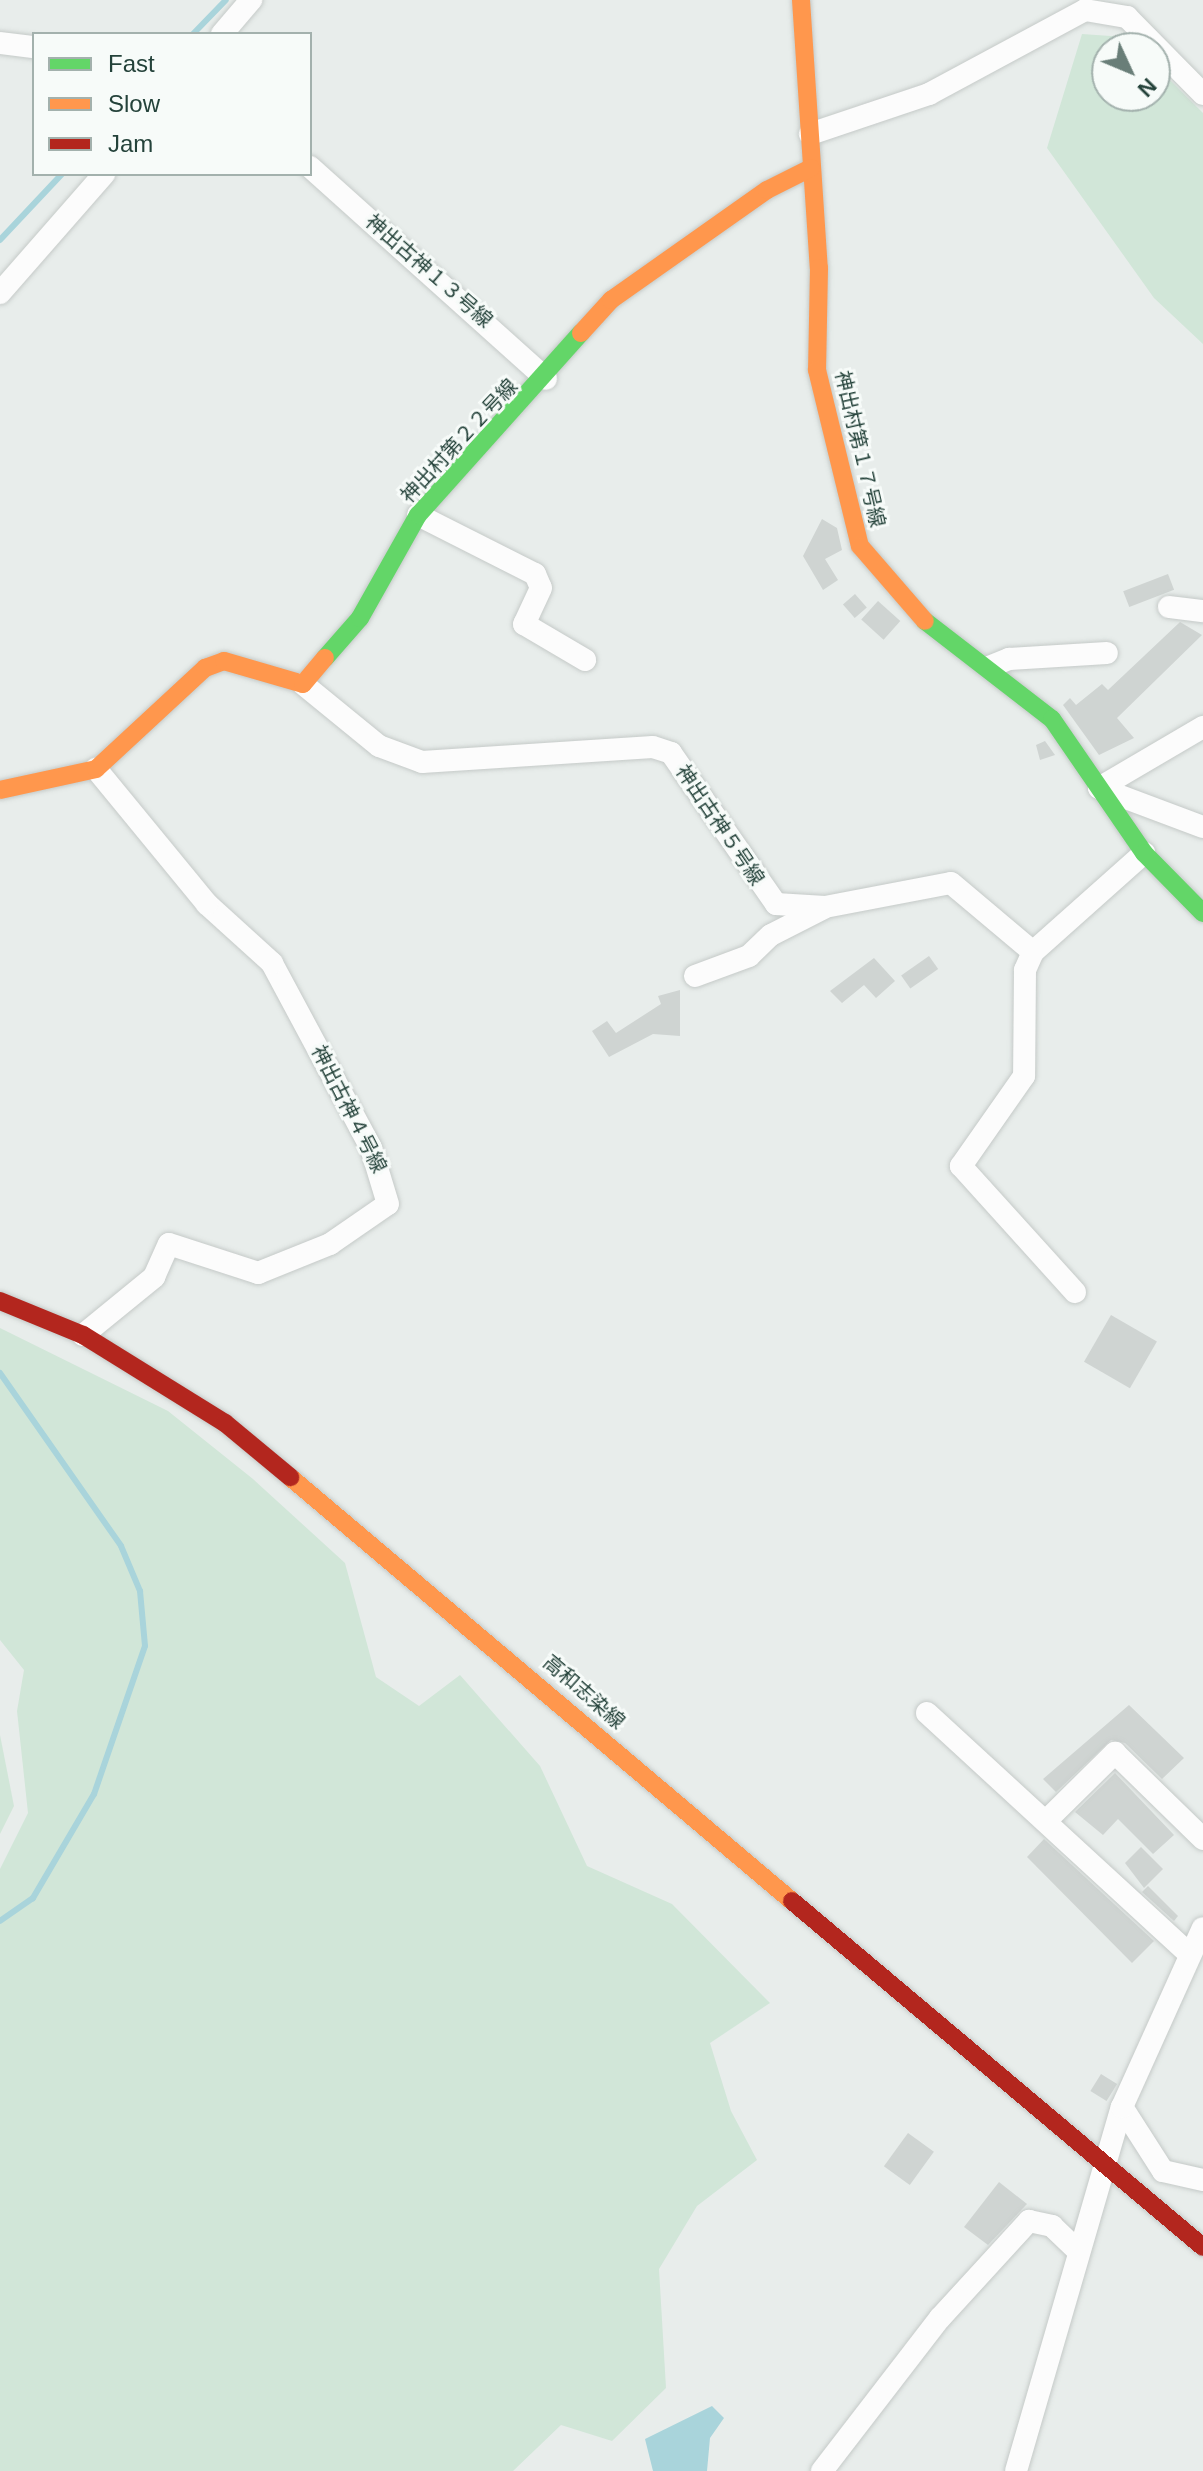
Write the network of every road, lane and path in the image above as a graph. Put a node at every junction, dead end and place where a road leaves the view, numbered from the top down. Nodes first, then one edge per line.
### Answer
1 (251, 0) edge
2 (801, 0) edge
3 (1082, 5) edge
4 (224, 32) edge
5 (0, 43) edge
6 (32, 47) edge
7 (1203, 94) edge
8 (810, 134) junction
9 (811, 168) junction
10 (312, 169) edge
11 (102, 176) edge
12 (0, 293) edge
13 (546, 379) junction
14 (418, 515) junction
15 (1169, 607) dead end
16 (1203, 611) edge
17 (1107, 653) dead end
18 (585, 660) dead end
19 (989, 667) junction
20 (303, 684) junction
21 (1203, 727) edge
22 (96, 769) junction
23 (1099, 788) junction
24 (0, 790) edge
25 (1203, 827) edge
26 (1144, 853) junction
27 (825, 907) junction
28 (1203, 913) edge
29 (1033, 952) junction
30 (695, 976) dead end
31 (1075, 1292) dead end
32 (0, 1301) edge
33 (83, 1335) junction
34 (927, 1713) dead end
35 (1049, 1818) junction
36 (1203, 1839) edge
37 (1203, 1928) edge
38 (1189, 1954) junction
39 (1122, 2107) junction
40 (1107, 2165) junction
41 (1203, 2180) edge
42 (1203, 2247) edge
43 (1079, 2252) junction
44 (822, 2471) edge
45 (1016, 2471) edge

1 - 4 street
2 - 8 street, 神出村第１７号線
3 - 7 street
3 - 8 street
5 - 6 street
8 - 9 street, 神出村第１７号線
9 - 13 street, 神出村第２２号線
9 - 19 street, 神出村第１７号線
10 - 13 street, 神出古神１３号線
11 - 12 street
13 - 14 street, 神出村第２２号線
14 - 18 street
14 - 20 street, 神出村第２２号線
15 - 16 street
17 - 19 street
19 - 23 street, 神出村第１７号線
20 - 22 street
20 - 27 street, 神出古神５号線
21 - 23 street
22 - 24 street
22 - 33 street, 神出古神４号線
23 - 25 street
23 - 26 street, 神出村第１７号線
26 - 28 street, 神出村第１７号線
26 - 29 street
27 - 29 street, 神出古神５号線
27 - 30 street
29 - 31 street
32 - 33 street, 高和志染線
33 - 40 street, 高和志染線
34 - 35 street
35 - 36 street
35 - 38 street
37 - 38 street
38 - 39 street
39 - 40 street
39 - 41 street
40 - 42 street, 高和志染線
40 - 43 street
43 - 44 street
43 - 45 street

